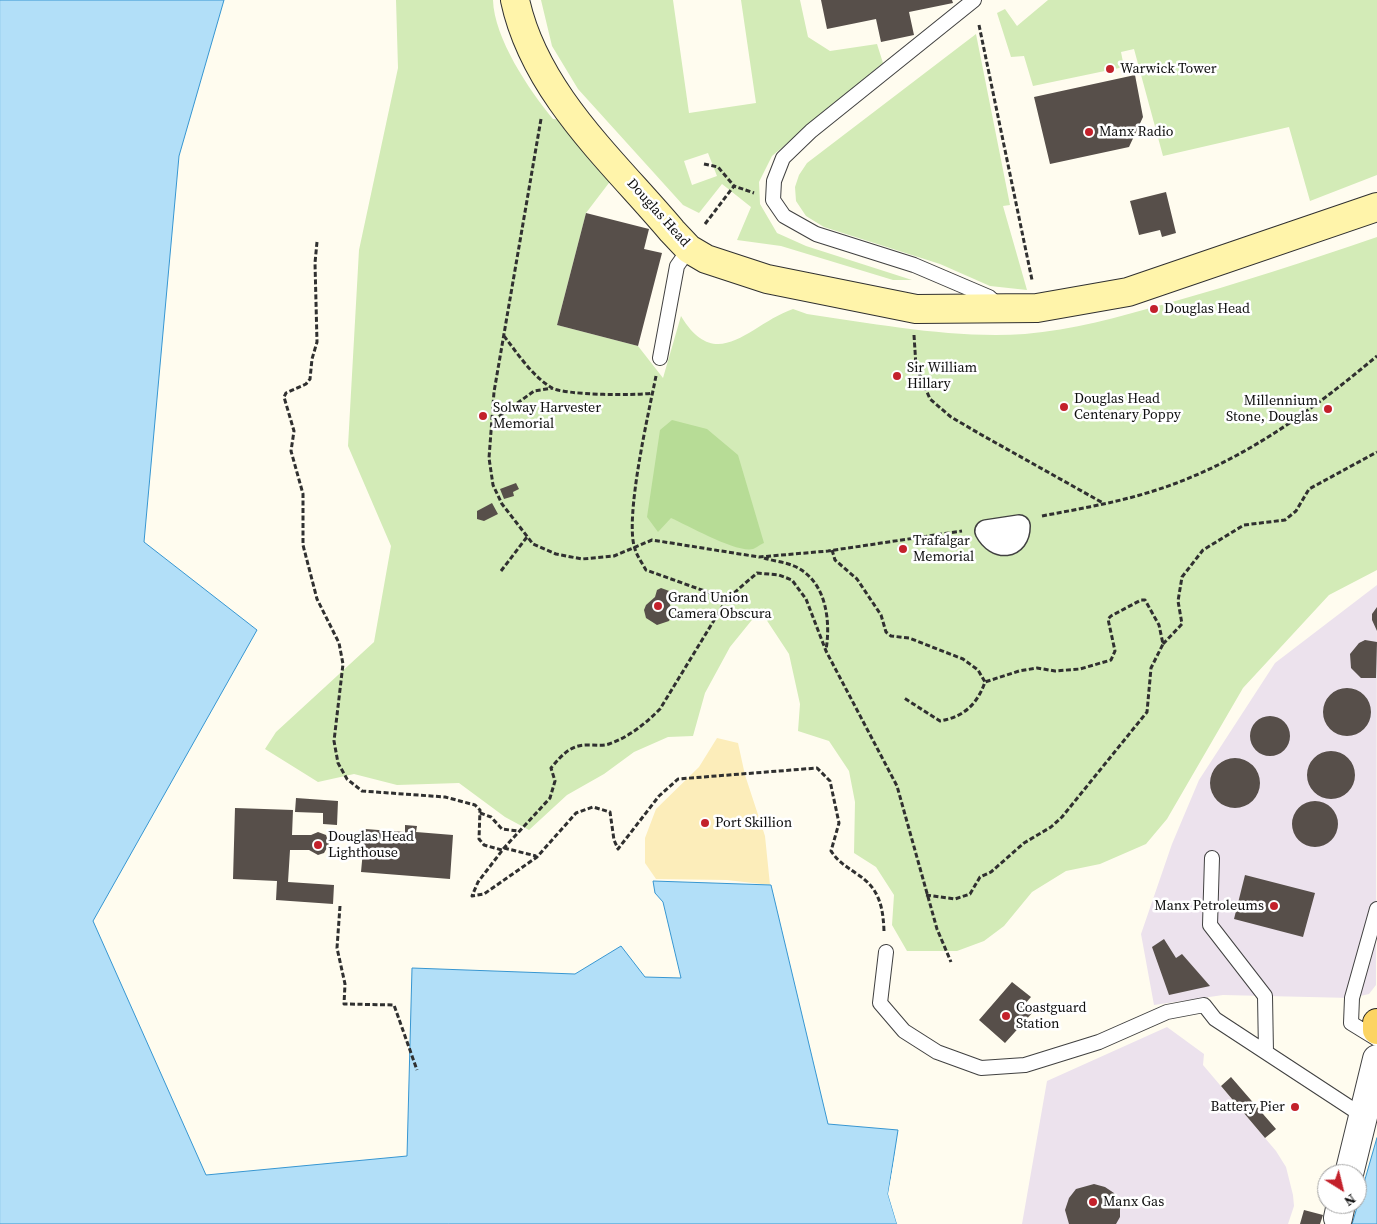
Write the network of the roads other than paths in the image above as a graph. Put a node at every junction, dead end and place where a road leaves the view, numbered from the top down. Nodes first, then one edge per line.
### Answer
1 (974, 0) edge
2 (516, 6) edge
3 (1377, 207) edge
4 (695, 239) junction
5 (1001, 308) junction
6 (660, 358) road end
7 (1212, 858) dead end
8 (1377, 909) edge
9 (886, 952) road end
10 (1377, 1023) edge
11 (1377, 1030) edge
12 (1377, 1039) edge
13 (1266, 1052) junction
14 (1377, 1059) edge
15 (1363, 1116) junction
16 (1351, 1164) edge

1 - 5 lane
2 - 4 main road, Douglas Head
3 - 5 main road, Douglas Head
4 - 5 main road, Douglas Head
4 - 6 lane
7 - 13 lane
8 - 12 lane
9 - 13 lane
10 - 11 main road
13 - 15 lane
14 - 15 street
15 - 16 street

